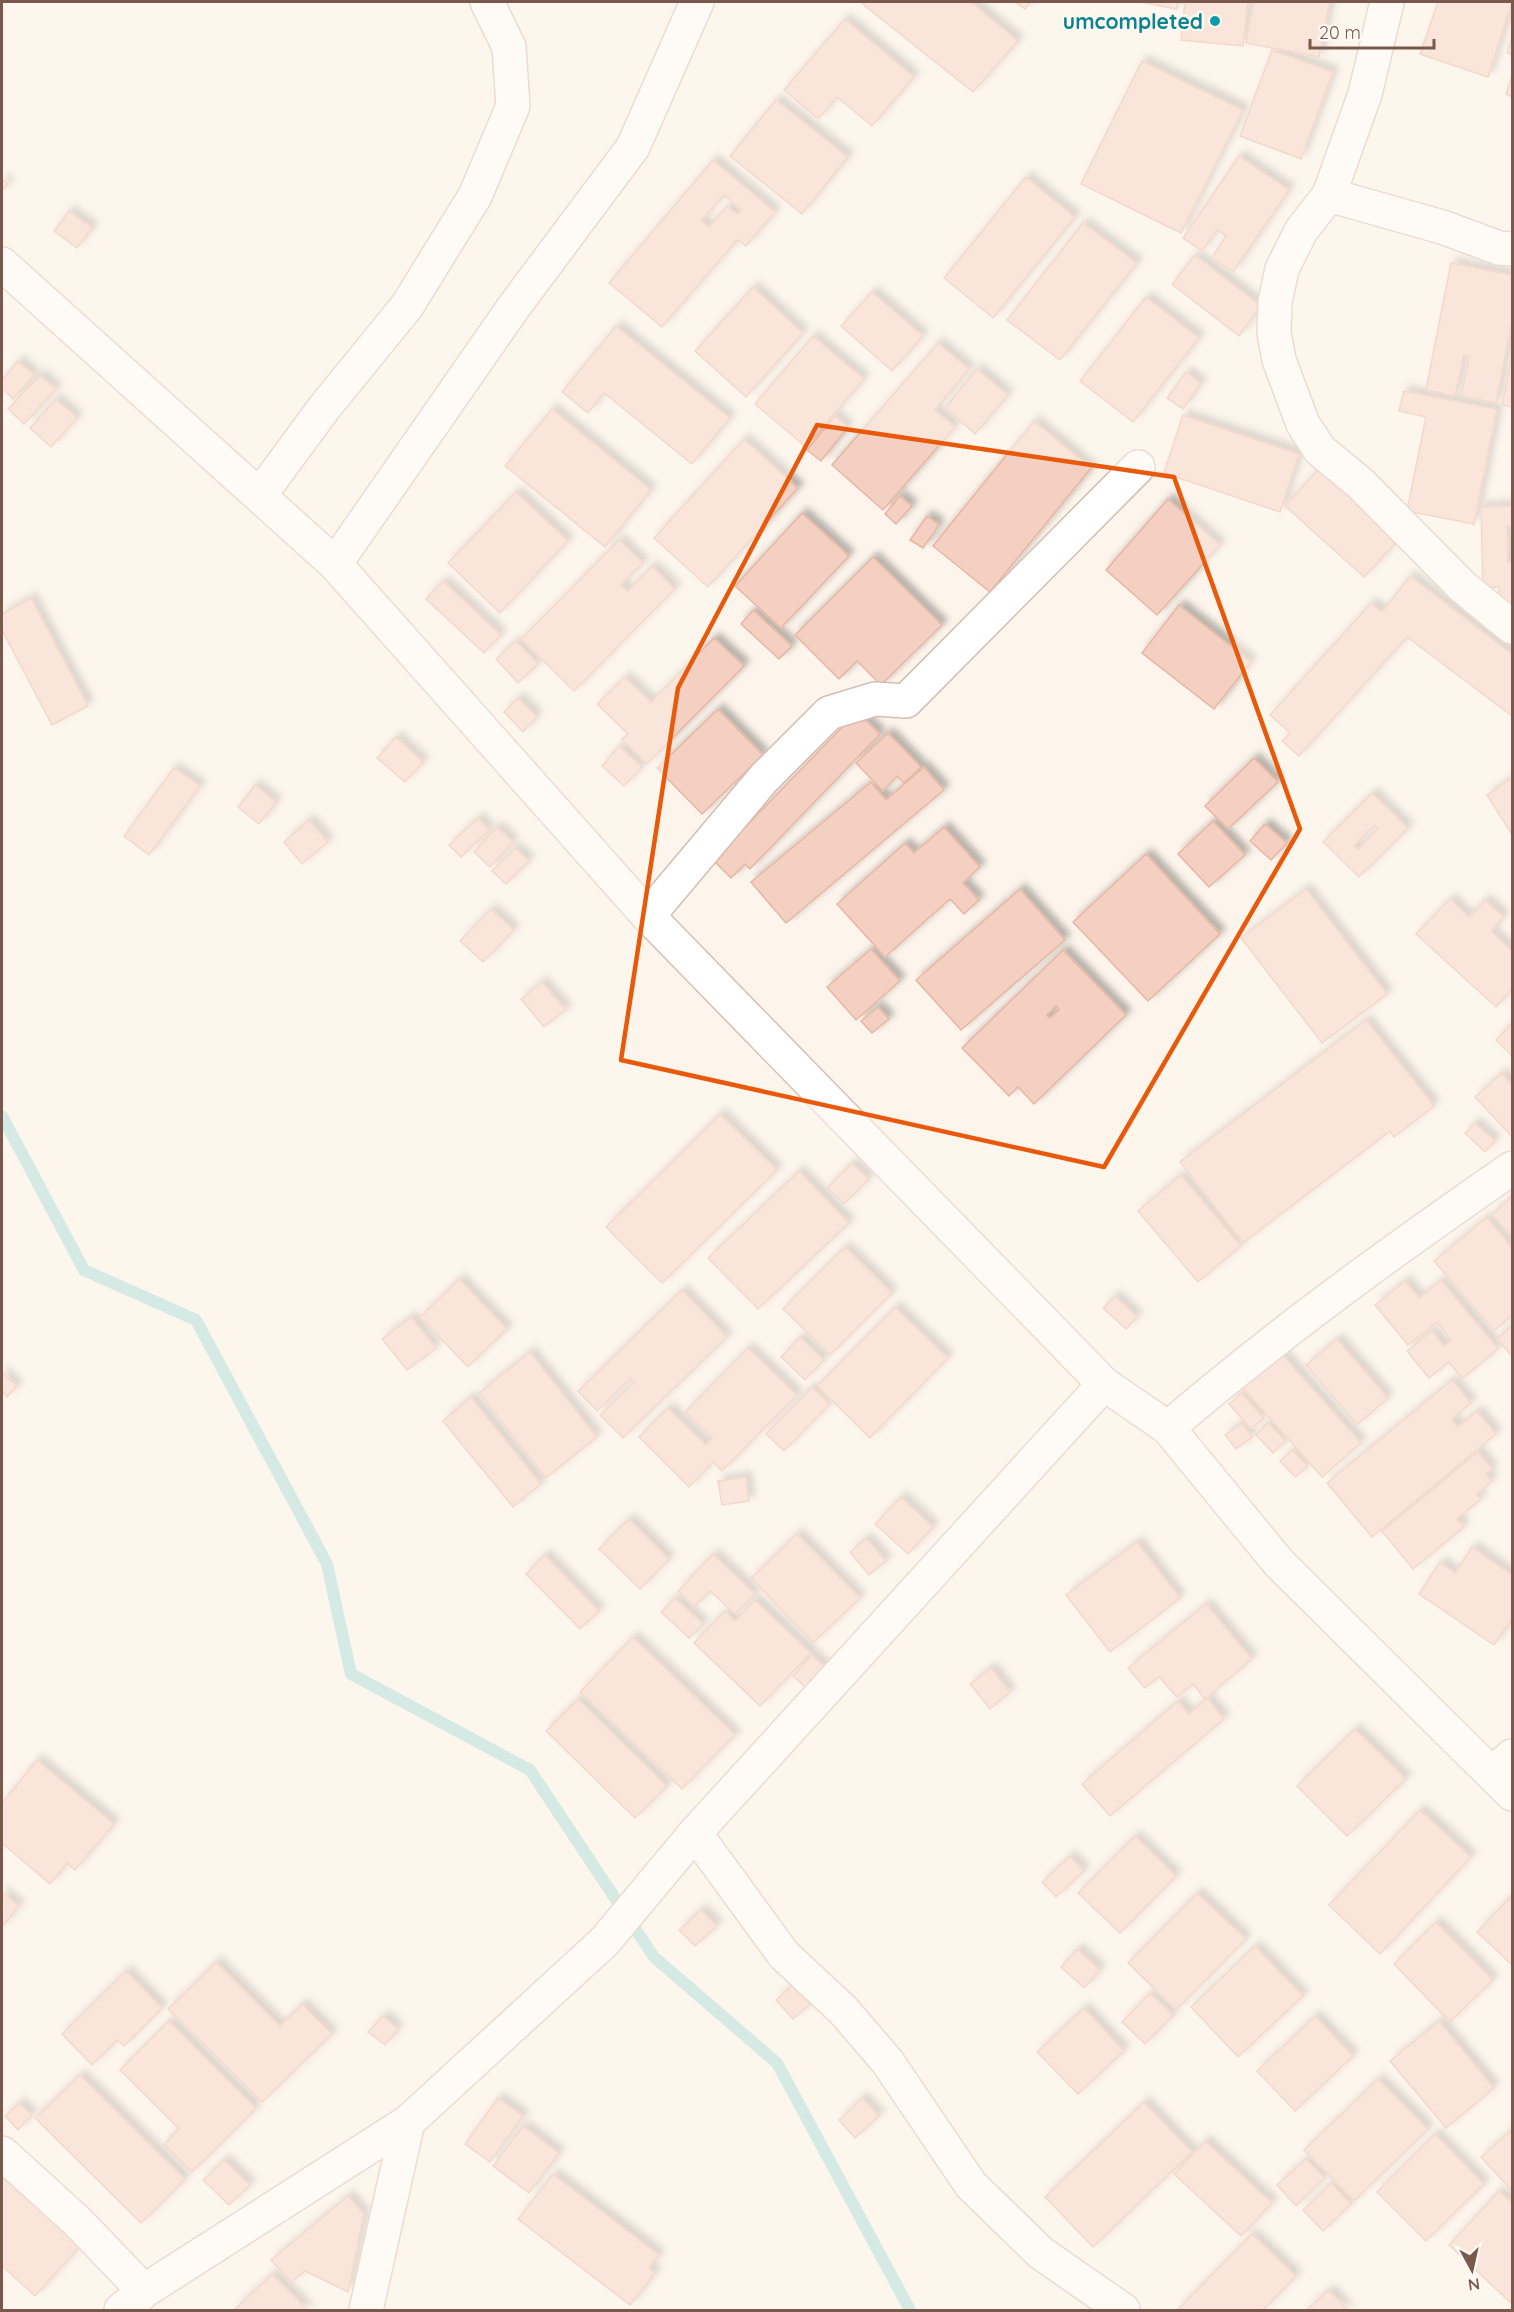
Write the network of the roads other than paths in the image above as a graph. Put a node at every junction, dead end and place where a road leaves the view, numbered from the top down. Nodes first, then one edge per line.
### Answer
1 (487, 2) edge
2 (697, 2) edge
3 (1387, 2) edge
4 (1329, 195) junction
5 (1512, 249) edge
6 (2, 264) edge
7 (1138, 467) dead end
8 (260, 495) junction
9 (335, 564) junction
10 (1512, 627) edge
11 (648, 916) junction
12 (1512, 1168) edge
13 (1104, 1384) junction
14 (1168, 1428) junction
15 (1506, 1774) edge
16 (694, 1833) junction
17 (408, 2122) junction
18 (2, 2153) edge
19 (132, 2301) edge
20 (366, 2310) edge
21 (1123, 2310) edge

1 - 8 street
2 - 9 street
3 - 4 street
4 - 5 street
4 - 10 street
6 - 8 street
7 - 11 street
8 - 9 street
9 - 11 street
11 - 13 street
12 - 14 street
13 - 14 street
13 - 16 street
14 - 15 street
16 - 17 street
16 - 21 street
17 - 19 street
17 - 20 street
18 - 19 street

